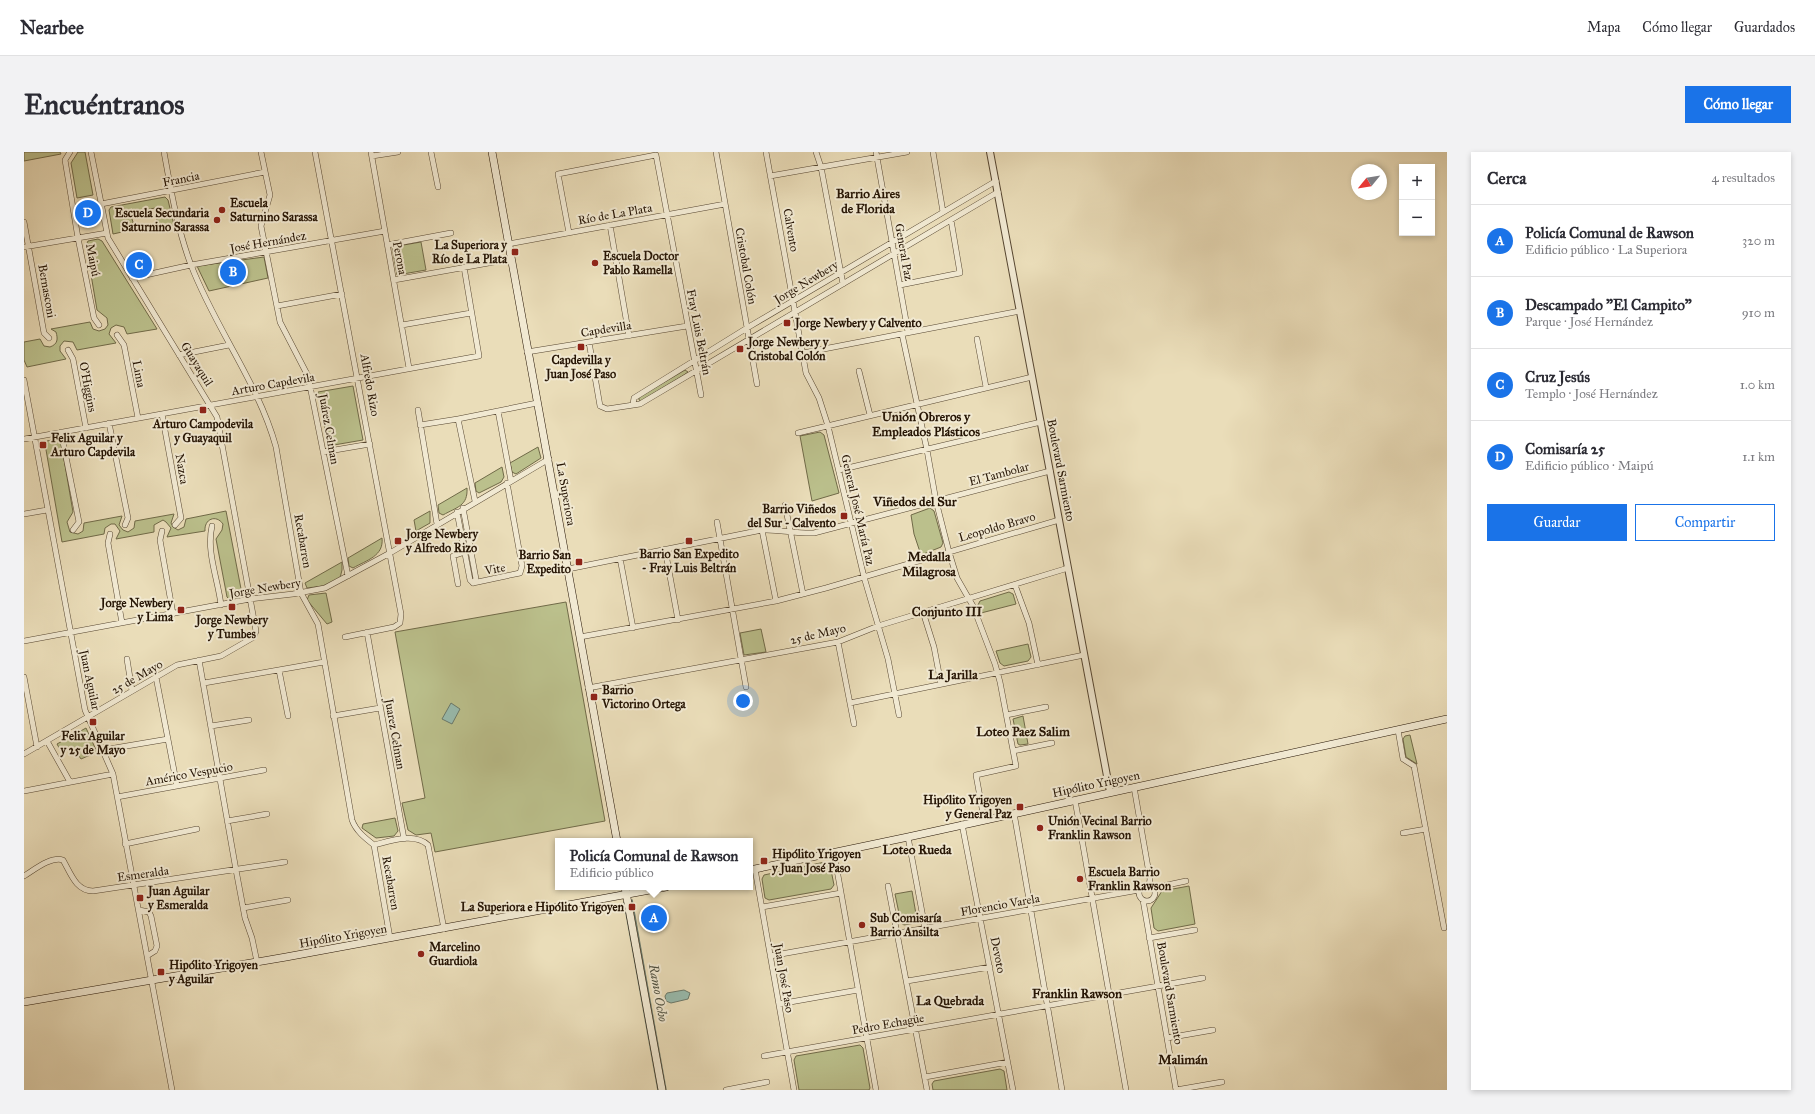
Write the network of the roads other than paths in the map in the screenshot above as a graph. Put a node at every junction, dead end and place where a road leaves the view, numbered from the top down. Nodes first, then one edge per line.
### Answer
1 (70, 152) edge
2 (91, 152) edge
3 (164, 152) edge
4 (261, 152) edge
5 (315, 152) edge
6 (398, 152) edge
7 (432, 152) edge
8 (492, 152) edge
9 (716, 152) edge
10 (766, 152) edge
11 (816, 152) edge
12 (907, 152) edge
13 (933, 152) edge
14 (990, 152) edge
15 (372, 154) edge
16 (877, 155) edge
17 (821, 167) junction
18 (265, 172) junction
19 (770, 176) junction
20 (996, 181) junction
21 (438, 187) dead end
22 (172, 191) junction
23 (998, 192) junction
24 (101, 204) junction
25 (725, 204) junction
26 (944, 212) junction
27 (666, 215) junction
28 (951, 220) junction
29 (24, 222) edge
30 (610, 225) junction
31 (385, 231) junction
32 (107, 233) junction
33 (451, 233) dead end
34 (569, 233) junction
35 (78, 238) junction
36 (332, 240) junction
37 (892, 242) junction
38 (508, 244) junction
39 (387, 245) junction
40 (26, 247) edge
41 (266, 253) junction
42 (894, 254) junction
43 (510, 259) junction
44 (191, 265) junction
45 (464, 267) junction
46 (841, 273) junction
47 (132, 278) junction
48 (394, 280) junction
49 (843, 284) junction
50 (900, 285) junction
51 (342, 294) junction
52 (794, 301) junction
53 (277, 306) junction
54 (1020, 310) junction
55 (796, 312) junction
56 (471, 313) junction
57 (99, 324) dead end
58 (402, 326) junction
59 (688, 326) junction
60 (747, 328) junction
61 (908, 332) junction
62 (902, 334) junction
63 (117, 335) dead end
64 (629, 336) junction
65 (48, 338) dead end
66 (749, 339) junction
67 (977, 339) dead end
68 (589, 342) junction
69 (229, 345) junction
70 (68, 350) dead end
71 (528, 352) junction
72 (803, 353) junction
73 (180, 355) junction
74 (694, 361) junction
75 (409, 368) junction
76 (696, 370) junction
77 (859, 371) dead end
78 (1032, 377) junction
79 (358, 379) junction
80 (24, 380) edge
81 (757, 384) dead end
82 (311, 387) junction
83 (986, 388) junction
84 (701, 395) dead end
85 (258, 397) junction
86 (537, 403) junction
87 (633, 404) junction
88 (916, 404) junction
89 (211, 405) junction
90 (418, 410) dead end
91 (498, 411) junction
92 (162, 414) junction
93 (870, 415) junction
94 (138, 418) junction
95 (458, 419) junction
96 (1041, 422) junction
97 (109, 424) junction
98 (420, 425) junction
99 (828, 426) junction
100 (86, 428) junction
101 (60, 432) junction
102 (798, 433) dead end
103 (35, 437) junction
104 (24, 439) edge
105 (370, 444) junction
106 (927, 450) junction
107 (323, 452) junction
108 (549, 459) junction
109 (839, 470) junction
110 (1050, 471) junction
111 (509, 482) junction
112 (474, 501) junction
113 (936, 501) junction
114 (785, 505) dead end
115 (464, 508) junction
116 (48, 510) junction
117 (457, 512) junction
118 (24, 514) edge
119 (1059, 520) junction
120 (717, 522) dead end
121 (437, 524) junction
122 (850, 524) junction
123 (125, 525) dead end
124 (175, 525) dead end
125 (212, 526) dead end
126 (73, 530) dead end
127 (162, 530) dead end
128 (762, 530) junction
129 (790, 531) junction
130 (110, 534) dead end
131 (719, 538) junction
132 (665, 549) junction
133 (390, 552) junction
134 (464, 552) junction
135 (949, 552) junction
136 (620, 558) junction
137 (1068, 568) junction
138 (568, 569) junction
139 (348, 576) junction
140 (864, 577) junction
141 (473, 583) junction
142 (458, 584) dead end
143 (1015, 584) junction
144 (302, 593) junction
145 (803, 594) junction
146 (968, 598) junction
147 (250, 600) junction
148 (776, 601) junction
149 (221, 605) junction
150 (732, 610) junction
151 (923, 612) junction
152 (173, 614) junction
153 (678, 620) junction
154 (122, 623) junction
155 (878, 626) junction
156 (633, 628) junction
157 (367, 632) junction
158 (70, 633) junction
159 (345, 637) dead end
160 (580, 637) junction
161 (24, 641) edge
162 (838, 642) junction
163 (1084, 655) junction
164 (127, 659) dead end
165 (199, 660) junction
166 (740, 661) junction
167 (324, 662) junction
168 (1038, 665) junction
169 (279, 670) junction
170 (997, 673) junction
171 (24, 677) edge
172 (156, 677) junction
173 (204, 683) junction
174 (941, 684) junction
175 (746, 687) dead end
176 (588, 688) junction
177 (132, 691) junction
178 (895, 694) junction
179 (26, 698) edge
180 (850, 703) junction
181 (1046, 707) dead end
182 (380, 708) junction
183 (899, 715) dead end
184 (1006, 715) junction
185 (288, 716) dead end
186 (333, 716) junction
187 (88, 717) junction
188 (1447, 719) edge
189 (249, 720) dead end
190 (854, 724) dead end
191 (211, 726) junction
192 (1398, 730) junction
193 (168, 739) junction
194 (47, 741) junction
195 (1052, 743) dead end
196 (37, 746) junction
197 (103, 750) junction
198 (1013, 751) junction
199 (24, 754) edge
200 (264, 770) dead end
201 (113, 774) junction
202 (219, 778) junction
203 (70, 782) junction
204 (177, 786) junction
205 (1134, 787) junction
206 (24, 791) edge
207 (1110, 792) junction
208 (117, 797) junction
209 (1075, 800) junction
210 (1014, 813) junction
211 (267, 814) dead end
212 (984, 819) junction
213 (227, 821) junction
214 (962, 824) junction
215 (197, 829) dead end
216 (1426, 829) junction
217 (1403, 833) dead end
218 (908, 837) junction
219 (616, 838) edge
220 (404, 839) junction
221 (126, 844) junction
222 (374, 845) junction
223 (834, 853) junction
224 (285, 862) dead end
225 (753, 869) edge
226 (236, 870) junction
227 (753, 873) edge
228 (24, 876) edge
229 (1186, 881) dead end
230 (134, 885) junction
231 (888, 886) dead end
232 (1151, 887) junction
233 (625, 890) edge
234 (651, 890) edge
235 (1140, 890) junction
236 (841, 893) junction
237 (626, 895) junction
238 (1092, 898) junction
239 (288, 900) dead end
240 (1143, 900) junction
241 (762, 907) junction
242 (244, 908) junction
243 (1031, 909) junction
244 (139, 910) junction
245 (980, 918) junction
246 (925, 928) junction
247 (1444, 928) dead end
248 (444, 929) junction
249 (1195, 930) dead end
250 (897, 933) junction
251 (390, 938) junction
252 (1150, 938) junction
253 (850, 941) junction
254 (147, 956) junction
255 (770, 956) junction
256 (257, 962) junction
257 (990, 967) junction
258 (1203, 978) dead end
259 (152, 980) junction
260 (907, 981) junction
261 (1158, 986) junction
262 (858, 990) junction
263 (1109, 995) junction
264 (24, 1002) edge
265 (779, 1004) junction
266 (1048, 1006) junction
267 (999, 1015) junction
268 (916, 1029) junction
269 (1213, 1030) dead end
270 (867, 1038) junction
271 (1167, 1038) junction
272 (787, 1052) junction
273 (764, 1056) dead end
274 (1008, 1062) junction
275 (925, 1077) junction
276 (767, 1082) dead end
277 (1222, 1082) dead end
278 (745, 1088) edge
279 (172, 1090) edge
280 (662, 1090) edge
281 (726, 1090) edge
282 (794, 1090) edge
283 (876, 1090) edge
284 (927, 1090) edge
285 (1013, 1090) edge
286 (1062, 1090) edge
287 (1126, 1090) edge
288 (1176, 1090) edge

1 - 35 street, Maipú
2 - 24 street, Guayaquil
3 - 22 street, Recabarren
4 - 18 street, Juárez Celman
5 - 36 street, Alfredo Rizo
6 - 15 street
7 - 21 street
8 - 38 main road, La Superiora
9 - 25 street, Cristobal Colón
10 - 19 street, Calvento
11 - 17 street
12 - 16 street
13 - 26 street
14 - 20 street, Boulevard Sarmiento
15 - 31 street, Perona
16 - 17 street
16 - 37 street, General Paz
17 - 19 street
17 - 46 street
18 - 22 street, Francia
18 - 41 street, Juárez Celman
19 - 52 street, Calvento
20 - 23 street, Boulevard Sarmiento
20 - 26 street, Jorge Newbery
22 - 24 street, Francia
22 - 44 street, Recabarren
23 - 28 street, Jorge Newbery
23 - 54 street, Boulevard Sarmiento
24 - 32 street, Guayaquil
25 - 27 street, Río de La Plata
25 - 60 street, Cristobal Colón
26 - 37 street, Jorge Newbery
27 - 30 street, Río de La Plata
27 - 34 street, Fray Luis Beltrán
27 - 59 street, Fray Luis Beltrán
28 - 42 street, Jorge Newbery
28 - 50 street
29 - 40 street, Bernasconi
30 - 34 street, Río de La Plata
30 - 64 street
31 - 36 street, José Hernández
31 - 39 street, Perona
32 - 35 street
32 - 47 street, Guayaquil
33 - 39 street
34 - 38 street, Río de La Plata
35 - 40 street
35 - 57 street, Maipú
36 - 41 street, José Hernández
36 - 51 street, Alfredo Rizo
37 - 42 street, General Paz
37 - 46 street, Jorge Newbery
38 - 43 main road, La Superiora
39 - 48 street, Perona
40 - 65 street, Bernasconi
41 - 44 street, José Hernández
41 - 53 street, Juárez Celman
42 - 49 street, Jorge Newbery
42 - 50 street, General Paz
43 - 45 street
43 - 71 main road, La Superiora
44 - 47 street, José Hernández
44 - 69 street, Recabarren
45 - 48 street
45 - 56 street
46 - 49 street
46 - 52 street, Jorge Newbery
47 - 73 street, Guayaquil
48 - 58 street, Perona
49 - 55 street, Jorge Newbery
50 - 61 street, General Paz
51 - 53 street
51 - 79 street, Alfredo Rizo
52 - 55 street, Calvento
52 - 60 street, Jorge Newbery
53 - 82 street, Juárez Celman
54 - 61 street
54 - 78 street, Boulevard Sarmiento
55 - 66 street, Jorge Newbery
55 - 72 street, General José María Paz
56 - 58 street
56 - 75 street, Arturo Capdevila
58 - 75 street, Perona
59 - 64 street, Capdevilla
59 - 74 street, Fray Luis Beltrán
60 - 66 street, Cristobal Colón
60 - 74 street, Jorge Newbery
61 - 62 street
62 - 72 street
62 - 88 street
63 - 94 street, Lima
64 - 68 street, Capdevilla
66 - 76 street, Jorge Newbery
66 - 81 street, Cristobal Colón
67 - 83 street
68 - 71 street, Capdevilla
68 - 87 street, Jorge Newbery
69 - 73 street
69 - 85 street, Recabarren
70 - 100 street, O'Higgins
71 - 86 main road, La Superiora
72 - 99 street, General José María Paz
73 - 89 street, Guayaquil
74 - 76 street, Fray Luis Beltrán
74 - 87 street, Jorge Newbery
75 - 79 street, Arturo Capdevila
76 - 84 street, Fray Luis Beltrán
76 - 87 street, Jorge Newbery
77 - 93 street
78 - 83 street
78 - 96 street, Boulevard Sarmiento
79 - 82 street, Arturo Capdevila
79 - 105 street, Alfredo Rizo
80 - 103 street, Juan Aguilar
82 - 85 street, Arturo Capdevila
82 - 107 street, Juárez Celman
83 - 88 street
85 - 89 street, Arturo Capdevila
85 - 144 street, Recabarren
86 - 91 street
86 - 108 main road, La Superiora
88 - 93 street
88 - 106 street
89 - 92 street, Arturo Capdevila
89 - 147 street, Guayaquil
90 - 98 street
91 - 95 street
91 - 111 street
92 - 94 street, Arturo Capdevila
92 - 124 street, Nazca
93 - 99 street
94 - 97 street, Arturo Capdevila
95 - 98 street
95 - 112 street
96 - 106 street
96 - 110 street, Boulevard Sarmiento
97 - 100 street, Arturo Capdevila
97 - 123 street
98 - 121 street
99 - 102 street
99 - 109 street, General José María Paz
100 - 101 street, Arturo Capdevila
101 - 103 street, Arturo Capdevila
101 - 126 street
103 - 104 street, Arturo Capdevila
103 - 116 street, Juan Aguilar
105 - 107 street
105 - 133 street, Alfredo Rizo
106 - 109 street
106 - 113 street
107 - 139 street, Juárez Celman
108 - 111 street, Jorge Newbery
108 - 138 main road, La Superiora
109 - 122 street, General José María Paz
110 - 113 street, El Tambolar
110 - 119 street, Boulevard Sarmiento
111 - 112 street, Jorge Newbery
111 - 141 street, Vite
112 - 115 street, Jorge Newbery
113 - 122 street, El Tambolar
113 - 135 street
114 - 129 street
115 - 117 street, Jorge Newbery
115 - 141 street
116 - 118 street
116 - 158 street, Juan Aguilar
117 - 121 street, Jorge Newbery
117 - 134 street
119 - 135 street, Leopoldo Bravo
119 - 137 street, Boulevard Sarmiento
120 - 131 street
121 - 133 street, Jorge Newbery
122 - 129 street, El Tambolar
122 - 140 street, General José María Paz
125 - 149 street
127 - 152 street
128 - 129 street, El Tambolar
128 - 131 street, El Tambolar
128 - 148 street
129 - 145 street
130 - 154 street
131 - 132 street, El Tambolar
131 - 150 street
132 - 136 street, El Tambolar
132 - 153 street
133 - 139 street, Jorge Newbery
133 - 157 street, Alfredo Rizo
134 - 141 street
134 - 142 street
135 - 140 street, Leopoldo Bravo
135 - 146 street
136 - 138 street, El Tambolar
136 - 156 street
137 - 143 street, 25 de Mayo
137 - 163 street, Boulevard Sarmiento
138 - 160 main road, La Superiora
139 - 144 street, Jorge Newbery
140 - 145 street, Leopoldo Bravo
140 - 155 street, General José María Paz
143 - 146 street, 25 de Mayo
143 - 168 street
144 - 147 street, Jorge Newbery
144 - 167 street, Recabarren
145 - 148 street, Leopoldo Bravo
146 - 151 street, 25 de Mayo
146 - 170 street
147 - 149 street, Jorge Newbery
147 - 165 street, Guayaquil
148 - 150 street, Leopoldo Bravo
149 - 152 street, Jorge Newbery
150 - 153 street, Leopoldo Bravo
150 - 166 street
151 - 155 street, 25 de Mayo
151 - 174 street
152 - 154 street, Jorge Newbery
153 - 156 street, Leopoldo Bravo
154 - 158 street, Jorge Newbery
155 - 162 street, 25 de Mayo
155 - 178 street, General José María Paz
156 - 160 street, Leopoldo Bravo
157 - 159 street
157 - 182 street, Juarez Celman
158 - 161 street, Jorge Newbery
158 - 187 street, Juan Aguilar
160 - 176 main road, La Superiora
162 - 166 street, 25 de Mayo
162 - 180 street
163 - 168 street
163 - 207 street, Boulevard Sarmiento
164 - 177 street
165 - 172 street, 25 de Mayo
165 - 173 street
166 - 175 street
166 - 176 street, 25 de Mayo
167 - 169 street
167 - 186 street, Recabarren
168 - 170 street
169 - 173 street
169 - 185 street
170 - 174 street
170 - 184 street
171 - 179 street
172 - 177 street, 25 de Mayo
172 - 193 street
173 - 191 street
174 - 178 street
176 - 219 main road, La Superiora
177 - 187 street, 25 de Mayo
178 - 180 street
178 - 183 street, General José María Paz
179 - 196 street
180 - 190 street
181 - 184 street
182 - 186 street
182 - 220 street, Juarez Celman
184 - 198 street
186 - 222 street, Recabarren
187 - 194 street, 25 de Mayo
187 - 197 street, Juan Aguilar
188 - 192 main road, Hipólito Yrigoyen
189 - 191 street
191 - 202 street
192 - 205 main road, Hipólito Yrigoyen
192 - 216 street
193 - 197 street
193 - 204 street
194 - 196 street, 25 de Mayo
194 - 203 street
195 - 198 street
196 - 199 street, 25 de Mayo
197 - 201 street, Juan Aguilar
198 - 212 street
200 - 202 street, Américo Vespucio
201 - 203 street
201 - 208 street, Juan Aguilar
202 - 204 street, Américo Vespucio
202 - 213 street
203 - 206 street
204 - 208 street, Américo Vespucio
205 - 207 main road, Hipólito Yrigoyen
205 - 232 street
207 - 209 main road, Hipólito Yrigoyen
208 - 221 street, Juan Aguilar
209 - 210 main road, Hipólito Yrigoyen
209 - 238 street
210 - 212 main road, Hipólito Yrigoyen
210 - 243 street
211 - 213 street
212 - 214 main road, Hipólito Yrigoyen
213 - 226 street
214 - 218 main road, Hipólito Yrigoyen
214 - 245 street, Devoto
215 - 221 street
216 - 217 street
216 - 247 street
218 - 223 main road, Hipólito Yrigoyen
218 - 246 street
220 - 222 street
220 - 248 street
221 - 230 street, Juan Aguilar
222 - 251 street, Recabarren
223 - 225 main road, Hipólito Yrigoyen
223 - 236 street
224 - 226 street, Esmeralda
226 - 230 street, Esmeralda
226 - 242 street
227 - 241 street, Juan José Paso
228 - 230 street, Esmeralda
229 - 232 street
230 - 244 street, Juan Aguilar
231 - 250 street
232 - 235 street
232 - 240 street
233 - 237 main road
234 - 237 main road, Hipólito Yrigoyen
235 - 238 street, Florencio Varela
235 - 240 street
236 - 241 street
236 - 253 street
237 - 248 main road, Hipólito Yrigoyen
237 - 280 main road
238 - 243 street, Florencio Varela
238 - 263 street
239 - 242 street
240 - 252 street, Boulevard Sarmiento
241 - 255 street, Juan José Paso
242 - 256 street
243 - 245 street, Florencio Varela
243 - 266 street
244 - 254 street, Juan Aguilar
244 - 254 street
245 - 246 street, Florencio Varela
245 - 257 street, Devoto
246 - 250 street, Florencio Varela
248 - 251 main road, Hipólito Yrigoyen
249 - 252 street
250 - 253 street, Florencio Varela
250 - 260 street
251 - 256 main road, Hipólito Yrigoyen
252 - 261 street, Boulevard Sarmiento
253 - 255 street, Florencio Varela
253 - 262 street
254 - 259 street, Juan Aguilar
255 - 265 street, Juan José Paso
256 - 259 main road, Hipólito Yrigoyen
257 - 260 street
257 - 267 street, Devoto
258 - 261 street, Pedro Echagüe
259 - 264 main road, Hipólito Yrigoyen
259 - 279 street, Juan Aguilar
260 - 268 street
261 - 263 street, Pedro Echagüe
261 - 271 street, Boulevard Sarmiento
262 - 265 street
262 - 270 street
263 - 266 street, Pedro Echagüe
263 - 287 street
265 - 272 street, Juan José Paso
266 - 267 street, Pedro Echagüe
266 - 286 street
267 - 268 street, Pedro Echagüe
267 - 274 street, Devoto
268 - 270 street, Pedro Echagüe
268 - 275 street
269 - 271 street
270 - 272 street, Pedro Echagüe
270 - 283 street
271 - 288 street, Boulevard Sarmiento
272 - 273 street, Pedro Echagüe
272 - 282 street, Juan José Paso
274 - 275 street
274 - 285 street, Devoto
275 - 284 street
276 - 278 street
277 - 288 street
278 - 281 street

